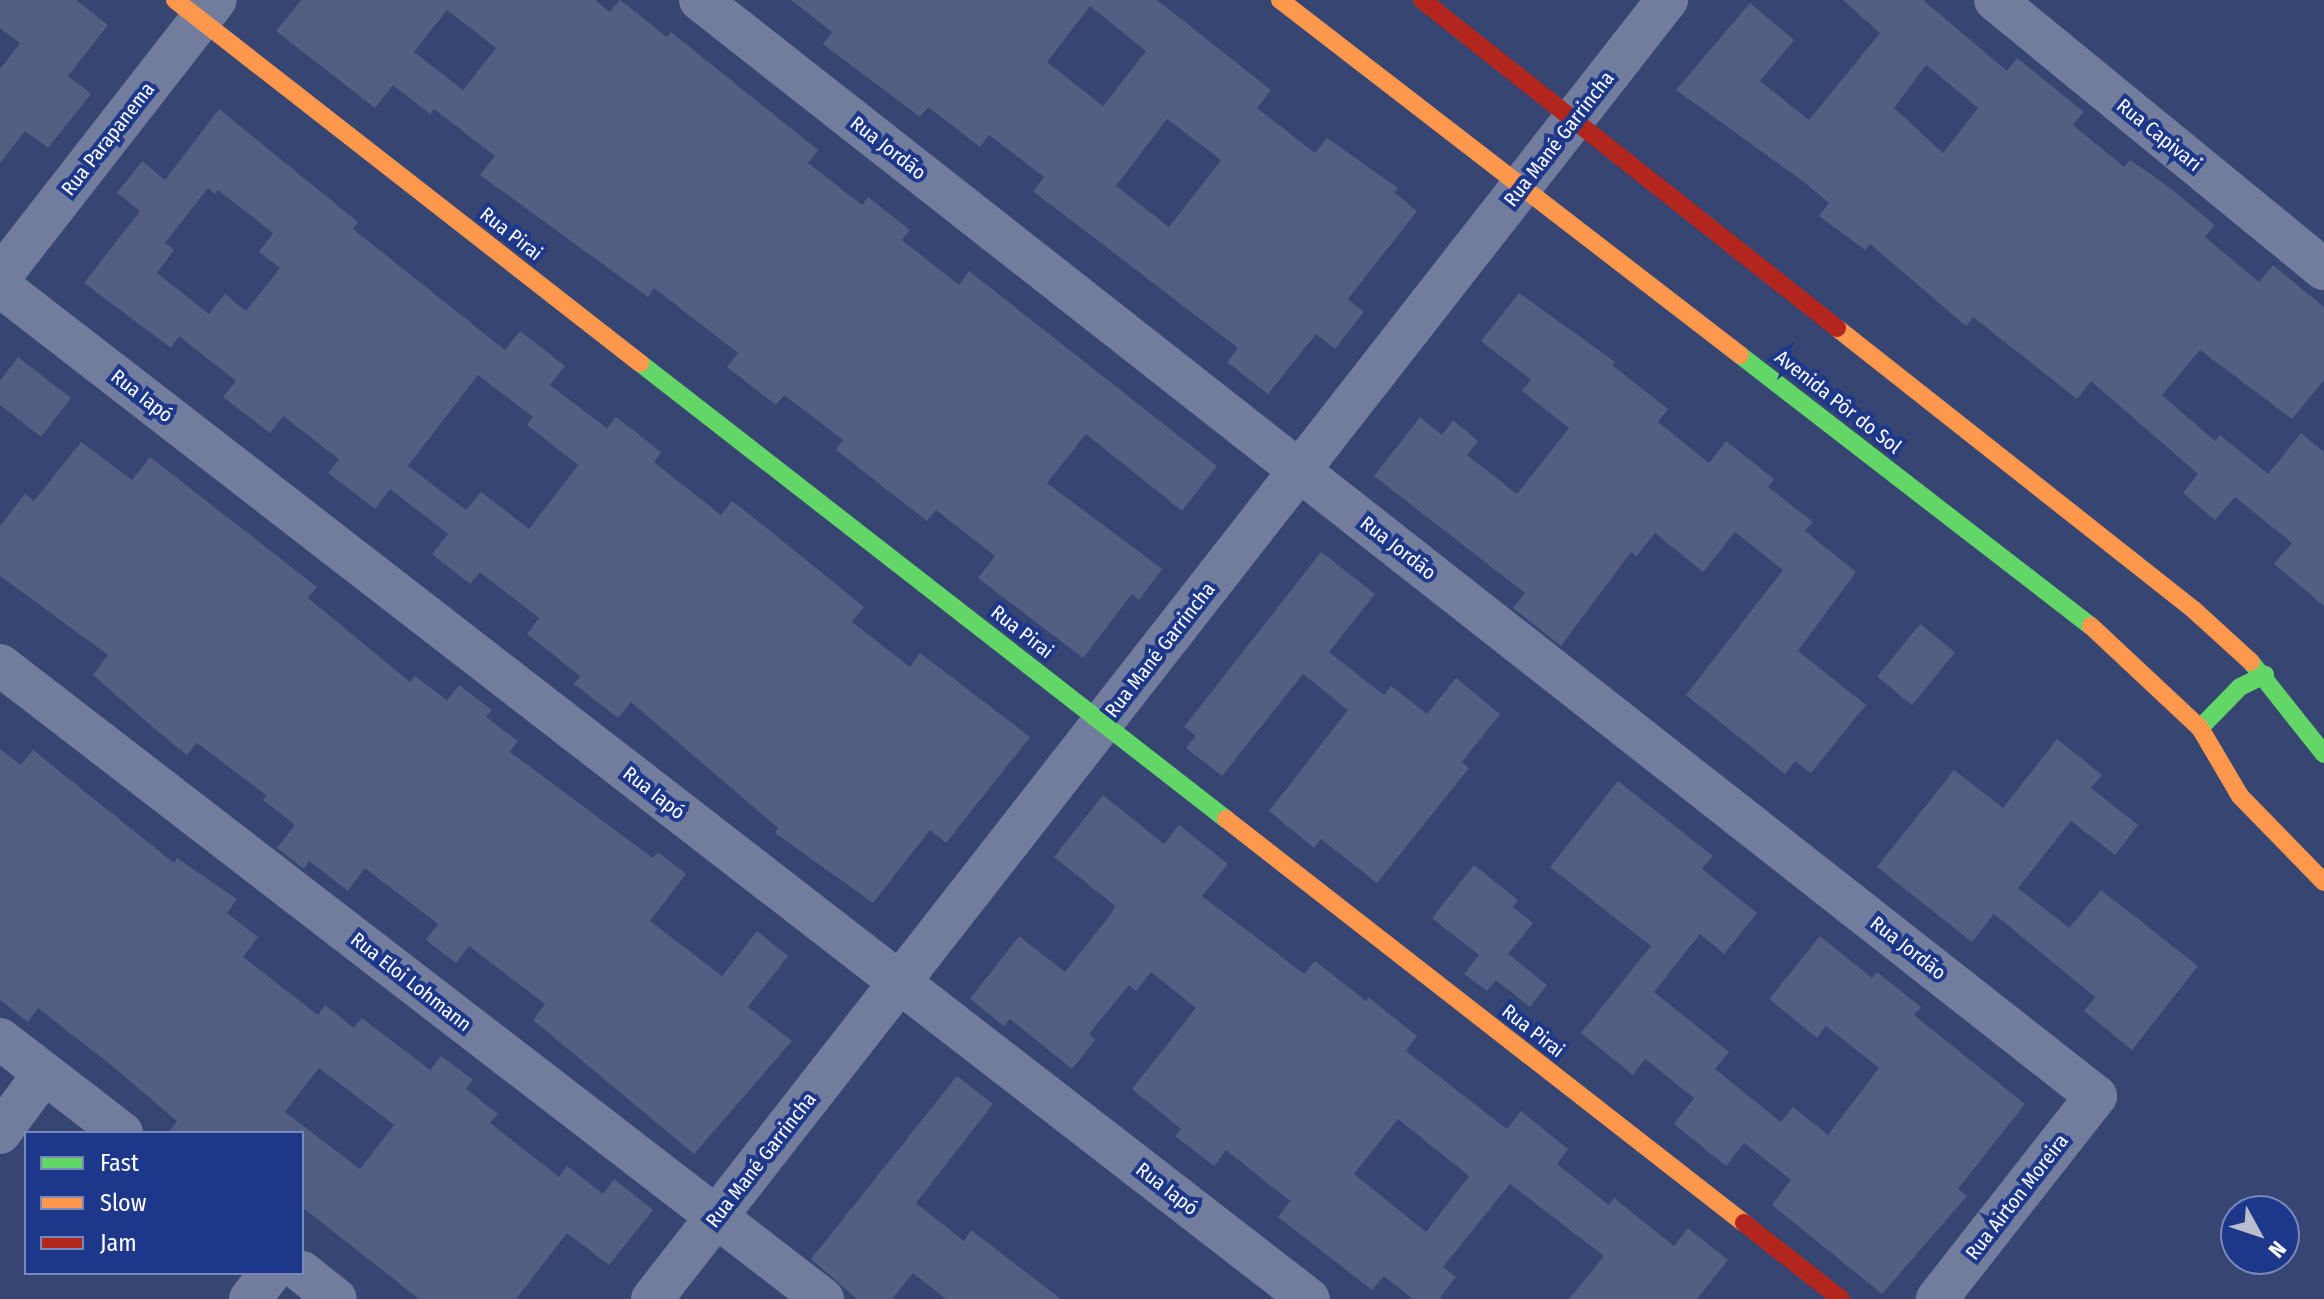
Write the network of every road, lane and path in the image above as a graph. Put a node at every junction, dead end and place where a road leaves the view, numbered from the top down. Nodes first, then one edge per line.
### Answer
1 (700, 0) edge
2 (1280, 0) edge
3 (1422, 0) edge
4 (1667, 0) edge
5 (1995, 0) edge
6 (198, 7) edge
7 (1572, 121) junction
8 (1523, 186) junction
9 (2324, 269) edge
10 (0, 277) edge
11 (0, 286) edge
12 (1300, 471) junction
13 (0, 665) edge
14 (2265, 675) junction
15 (1102, 723) junction
16 (2200, 728) junction
17 (2324, 754) edge
18 (2323, 881) edge
19 (899, 982) junction
20 (0, 1039) edge
21 (44, 1073) junction
22 (2096, 1096) joint
23 (119, 1131) edge
24 (0, 1133) edge
25 (716, 1217) junction
26 (304, 1274) edge
27 (268, 1275) edge
28 (250, 1299) edge
29 (336, 1299) edge
30 (652, 1299) edge
31 (823, 1299) edge
32 (1309, 1299) edge
33 (1841, 1299) edge
34 (1937, 1299) edge

1 - 12 street, Rua Jordão
2 - 8 street, Avenida Pôr do Sol
3 - 7 street
4 - 7 street, Rua Mané Garrincha
5 - 9 street, Rua Capivari
6 - 10 street, Rua Parapanema
6 - 15 street, Rua Pirai
7 - 8 street, Rua Mané Garrincha
7 - 14 street
8 - 12 street, Rua Mané Garrincha
8 - 16 street, Avenida Pôr do Sol
11 - 19 street, Rua Iapó
12 - 15 street, Rua Mané Garrincha
12 - 22 street, Rua Jordão
13 - 25 street, Rua Eloi Lohmann
14 - 16 street
14 - 17 street
15 - 19 street, Rua Mané Garrincha
15 - 33 street, Rua Pirai
16 - 18 street, Avenida Pôr do Sol
19 - 25 street, Rua Mané Garrincha
19 - 32 street, Rua Iapó
20 - 21 street
21 - 23 street
21 - 24 street
22 - 34 street, Rua Airton Moreira
25 - 30 street, Rua Mané Garrincha
25 - 31 street, Rua Eloi Lohmann
26 - 29 street
27 - 28 street

